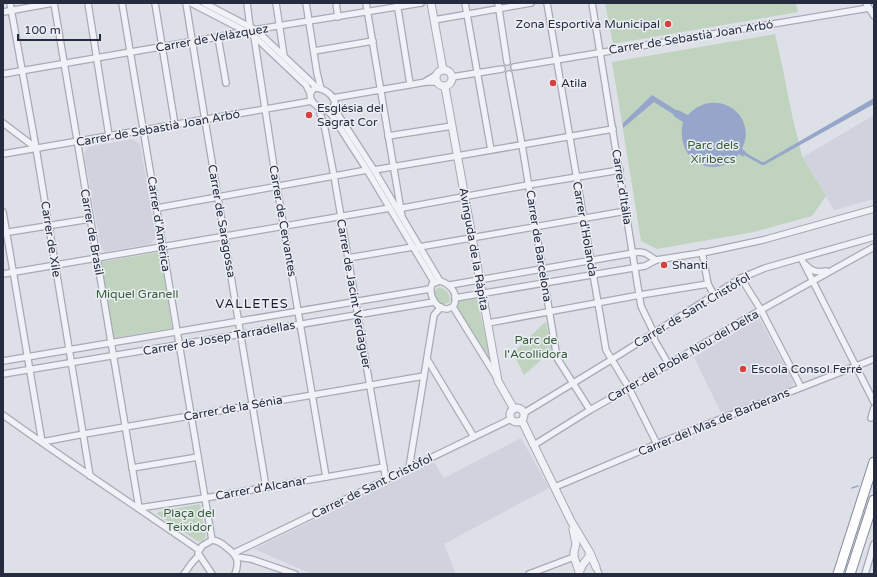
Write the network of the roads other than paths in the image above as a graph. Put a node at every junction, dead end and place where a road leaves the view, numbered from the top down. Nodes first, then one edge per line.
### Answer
1 (10, 3) edge
2 (53, 3) edge
3 (88, 3) edge
4 (122, 3) edge
5 (155, 3) edge
6 (186, 3) edge
7 (191, 3) edge
8 (204, 3) edge
9 (247, 3) edge
10 (276, 3) edge
11 (306, 3) edge
12 (336, 3) edge
13 (366, 3) edge
14 (421, 3) edge
15 (431, 3) edge
16 (465, 3) edge
17 (531, 3) edge
18 (547, 3) edge
19 (592, 3) edge
20 (397, 5) edge
21 (215, 6) edge
22 (499, 6) edge
23 (868, 6) edge
24 (12, 11) junction
25 (3, 12) edge
26 (368, 12) junction
27 (467, 14) junction
28 (874, 16) edge
29 (338, 17) junction
30 (434, 20) junction
31 (309, 22) junction
32 (280, 27) junction
33 (248, 29) junction
34 (255, 33) junction
35 (218, 37) junction
36 (372, 41) junction
37 (192, 42) junction
38 (162, 47) junction
39 (314, 51) junction
40 (130, 52) junction
41 (601, 52) junction
42 (284, 56) junction
43 (97, 58) junction
44 (556, 60) junction
45 (507, 62) junction
46 (64, 64) junction
47 (514, 67) junction
48 (502, 69) junction
49 (442, 70) junction
50 (23, 71) junction
51 (478, 73) junction
52 (3, 74) edge
53 (509, 74) junction
54 (452, 77) junction
55 (436, 78) junction
56 (226, 83) dead end
57 (410, 84) junction
58 (445, 87) junction
59 (319, 88) junction
60 (380, 90) junction
61 (310, 93) junction
62 (333, 98) junction
63 (312, 101) junction
64 (334, 106) junction
65 (324, 109) junction
66 (264, 110) junction
67 (205, 120) junction
68 (3, 123) edge
69 (175, 125) junction
70 (452, 126) junction
71 (613, 129) junction
72 (144, 130) junction
73 (109, 136) junction
74 (388, 136) junction
75 (570, 137) junction
76 (76, 141) junction
77 (522, 145) junction
78 (36, 148) junction
79 (491, 150) junction
80 (3, 154) edge
81 (457, 156) junction
82 (393, 166) junction
83 (371, 170) junction
84 (620, 170) junction
85 (334, 176) junction
86 (576, 177) junction
87 (528, 185) junction
88 (277, 187) junction
89 (218, 197) junction
90 (465, 197) junction
91 (156, 208) junction
92 (390, 208) junction
93 (399, 209) junction
94 (874, 209) edge
95 (3, 212) edge
96 (626, 212) junction
97 (341, 216) junction
98 (90, 219) junction
99 (583, 219) junction
100 (49, 226) junction
101 (284, 226) junction
102 (536, 227) junction
103 (5, 233) edge
104 (224, 236) junction
105 (472, 237) junction
106 (874, 237) edge
107 (163, 246) junction
108 (416, 247) junction
109 (874, 247) edge
110 (702, 252) junction
111 (633, 253) junction
112 (96, 258) junction
113 (348, 258) junction
114 (801, 258) junction
115 (590, 260) junction
116 (656, 260) junction
117 (55, 265) junction
118 (635, 268) junction
119 (542, 269) junction
120 (834, 269) junction
121 (13, 272) junction
122 (3, 274) edge
123 (593, 275) junction
124 (741, 278) junction
125 (480, 280) junction
126 (812, 281) junction
127 (437, 282) junction
128 (545, 283) junction
129 (708, 284) junction
130 (450, 286) junction
131 (430, 289) junction
132 (482, 294) junction
133 (640, 295) junction
134 (714, 295) junction
135 (456, 298) junction
136 (355, 300) junction
137 (434, 302) junction
138 (598, 303) junction
139 (441, 307) junction
140 (453, 307) junction
141 (298, 310) junction
142 (761, 310) junction
143 (550, 312) junction
144 (358, 315) junction
145 (238, 320) junction
146 (488, 323) junction
147 (300, 325) junction
148 (177, 331) junction
149 (654, 333) junction
150 (241, 335) junction
151 (110, 342) junction
152 (180, 345) junction
153 (69, 349) junction
154 (27, 356) junction
155 (113, 356) junction
156 (874, 359) edge
157 (3, 360) edge
158 (427, 360) junction
159 (611, 360) junction
160 (72, 363) junction
161 (669, 365) junction
162 (856, 366) junction
163 (30, 370) junction
164 (3, 374) edge
165 (424, 376) junction
166 (498, 381) junction
167 (572, 383) junction
168 (370, 385) junction
169 (801, 387) junction
170 (630, 388) junction
171 (871, 392) edge
172 (312, 395) junction
173 (874, 402) edge
174 (252, 405) junction
175 (874, 408) edge
176 (514, 409) junction
177 (590, 410) junction
178 (524, 413) junction
179 (3, 415) edge
180 (191, 416) junction
181 (871, 418) dead end
182 (511, 419) junction
183 (522, 421) junction
184 (125, 427) junction
185 (84, 434) junction
186 (474, 437) junction
187 (42, 442) junction
188 (657, 444) junction
189 (534, 445) junction
190 (198, 457) junction
191 (874, 462) edge
192 (384, 466) junction
193 (132, 468) junction
194 (410, 468) junction
195 (90, 476) junction
196 (326, 477) junction
197 (386, 480) junction
198 (266, 487) junction
199 (555, 487) junction
200 (205, 498) junction
201 (874, 500) edge
202 (138, 508) junction
203 (571, 521) junction
204 (212, 540) junction
205 (874, 544) edge
206 (588, 550) junction
207 (199, 553) junction
208 (235, 555) junction
209 (574, 555) junction
210 (586, 561) junction
211 (598, 571) edge
212 (579, 573) edge
213 (184, 574) edge
214 (212, 574) edge
215 (235, 574) edge
216 (295, 574) edge
217 (529, 574) edge
218 (838, 574) edge
219 (850, 574) edge
220 (864, 574) edge

1 - 24 street, Carrer de Xile
2 - 24 street
2 - 46 street, Carrer de Brasil
3 - 43 street
4 - 40 street, Carrer d'Amèrica
5 - 38 street
6 - 37 street, Carrer de Saragossa
7 - 33 street
8 - 21 street
9 - 33 street
10 - 32 street
11 - 31 street
12 - 29 street
13 - 26 street
14 - 20 street, Carrer de Velàzquez
15 - 30 street
16 - 27 street
17 - 22 street
18 - 44 street, Carrer d'Holanda
19 - 41 street, Carrer d'Itàlia
20 - 26 street, Carrer de Velàzquez
20 - 57 street
21 - 33 street
22 - 27 street
22 - 45 street
23 - 28 street
23 - 41 street, Carrer de Sebastià Joan Arbó
24 - 25 street
24 - 50 street, Carrer de Xile
26 - 29 street, Carrer de Velàzquez
26 - 36 street
27 - 30 street
27 - 51 street
29 - 31 street, Carrer de Velàzquez
30 - 49 street
31 - 32 street, Carrer de Velàzquez
31 - 39 street
32 - 34 street, Carrer de Velàzquez
32 - 42 street
33 - 34 street
33 - 35 street, Carrer de Velàzquez
34 - 42 street
34 - 61 street
34 - 66 street, Carrer de Cervantes
35 - 37 street, Carrer de Velàzquez
35 - 56 street
36 - 39 street
36 - 60 street
37 - 38 street, Carrer de Velàzquez
37 - 67 street, Carrer de Saragossa
38 - 40 street, Carrer de Velàzquez
38 - 69 street
39 - 59 street
40 - 43 street, Carrer de Velàzquez
40 - 72 street, Carrer d'Amèrica
41 - 44 street, Carrer de Sebastià Joan Arbó
41 - 71 street, Carrer d'Itàlia
42 - 59 street
43 - 46 street, Carrer de Velàzquez
43 - 73 street
44 - 47 street, Carrer de Sebastià Joan Arbó
44 - 75 street, Carrer d'Holanda
45 - 47 street
45 - 48 street
46 - 50 street, Carrer de Velàzquez
46 - 76 street, Carrer de Brasil
47 - 53 street
48 - 51 street
48 - 53 street
49 - 54 street
49 - 55 street
50 - 52 street, Carrer de Velàzquez
50 - 78 street, Carrer de Xile
51 - 54 street
51 - 79 street
53 - 77 street, Carrer de Barcelona
54 - 58 street
55 - 57 street
55 - 58 street
57 - 60 street
58 - 70 street, Avinguda de la Ràpita
59 - 61 street
59 - 62 street
60 - 62 street
60 - 74 street
61 - 63 street
62 - 64 street
63 - 65 street
63 - 66 street, Carrer de Sebastià Joan Arbó
64 - 65 street
64 - 83 street
65 - 83 street
65 - 85 street, Carrer de Jacint Verdaguer
66 - 67 street, Carrer de Sebastià Joan Arbó
66 - 88 street, Carrer de Cervantes
67 - 69 street, Carrer de Sebastià Joan Arbó
67 - 89 street, Carrer de Saragossa
68 - 78 street
69 - 72 street, Carrer de Sebastià Joan Arbó
70 - 74 street
70 - 81 street, Avinguda de la Ràpita
71 - 75 street
71 - 84 street, Carrer d'Itàlia
72 - 73 street, Carrer de Sebastià Joan Arbó
72 - 91 street, Carrer d'Amèrica
73 - 76 street, Carrer de Sebastià Joan Arbó
74 - 82 street
75 - 77 street
75 - 86 street, Carrer d'Holanda
76 - 78 street, Carrer de Sebastià Joan Arbó
76 - 98 street, Carrer de Brasil
77 - 79 street
77 - 87 street, Carrer de Barcelona
78 - 80 street, Carrer de Sebastià Joan Arbó
78 - 100 street, Carrer de Xile
79 - 81 street
81 - 82 street
81 - 90 street, Avinguda de la Ràpita
82 - 83 street
82 - 93 street
83 - 85 street
83 - 92 street
83 - 93 street
84 - 86 street
84 - 96 street, Carrer d'Itàlia
85 - 88 street
85 - 97 street, Carrer de Jacint Verdaguer
86 - 87 street
86 - 99 street, Carrer d'Holanda
87 - 90 street
87 - 102 street, Carrer de Barcelona
88 - 89 street
88 - 101 street, Carrer de Cervantes
89 - 91 street
89 - 104 street, Carrer de Saragossa
90 - 93 street
90 - 105 street, Avinguda de la Ràpita
91 - 107 street, Carrer d'Amèrica
92 - 97 street
92 - 108 street
93 - 108 street
94 - 110 street
95 - 103 street
96 - 99 street
96 - 111 street, Carrer d'Itàlia
97 - 101 street
97 - 113 street, Carrer de Jacint Verdaguer
98 - 100 street
98 - 112 street, Carrer de Brasil
99 - 102 street
99 - 115 street, Carrer d'Holanda
100 - 103 street
100 - 117 street, Carrer de Xile
101 - 104 street
101 - 141 street, Carrer de Cervantes
102 - 105 street
102 - 119 street, Carrer de Barcelona
103 - 121 street
104 - 107 street
104 - 145 street, Carrer de Saragossa
105 - 108 street
105 - 125 street, Avinguda de la Ràpita
106 - 114 street, Carrer de Sant Cristòfol
107 - 112 street
107 - 148 street, Carrer d'Amèrica
108 - 113 street
108 - 127 street
109 - 120 street, Carrer del Poble Nou del Delta
110 - 116 street
110 - 129 street
111 - 115 street
111 - 116 street
111 - 118 street, Carrer d'Itàlia
112 - 117 street
112 - 151 street, Carrer de Brasil
113 - 136 street, Carrer de Jacint Verdaguer
114 - 120 street, Carrer del Poble Nou del Delta
114 - 124 street, Carrer de Sant Cristòfol
114 - 126 street
115 - 119 street
115 - 123 street, Carrer d'Holanda
116 - 118 street
117 - 121 street
117 - 153 street, Carrer de Xile
118 - 123 street
118 - 133 street, Carrer d'Itàlia
119 - 125 street
119 - 128 street, Carrer de Barcelona
120 - 126 street, Carrer del Poble Nou del Delta
121 - 122 street
121 - 154 street
123 - 128 street
123 - 138 street, Carrer d'Holanda
124 - 134 street, Carrer de Sant Cristòfol
124 - 142 street
125 - 130 street
125 - 132 street, Avinguda de la Ràpita
126 - 142 street, Carrer del Poble Nou del Delta
126 - 162 street
127 - 130 street
127 - 131 street
128 - 132 street
128 - 143 street, Carrer de Barcelona
129 - 133 street
129 - 134 street
130 - 135 street
131 - 136 street, Carrer de Josep Tarradellas
131 - 137 street
132 - 135 street
132 - 146 street, Avinguda de la Ràpita
133 - 138 street
133 - 149 street, Carrer d'Itàlia
134 - 149 street, Carrer de Sant Cristòfol
135 - 140 street
136 - 141 street, Carrer de Josep Tarradellas
136 - 144 street, Carrer de Jacint Verdaguer
137 - 139 street
137 - 144 street, Carrer de Josep Tarradellas
138 - 143 street
138 - 159 street, Carrer d'Holanda
139 - 140 street
139 - 158 street
140 - 166 street
141 - 145 street, Carrer de Josep Tarradellas
141 - 147 street, Carrer de Cervantes
142 - 161 street, Carrer del Poble Nou del Delta
142 - 169 street
143 - 146 street
143 - 167 street, Carrer de Barcelona
144 - 147 street, Carrer de Josep Tarradellas
144 - 168 street, Carrer de Jacint Verdaguer
145 - 148 street, Carrer de Josep Tarradellas
145 - 150 street, Carrer de Saragossa
146 - 166 street, Avinguda de la Ràpita
147 - 150 street, Carrer de Josep Tarradellas
147 - 172 street, Carrer de Cervantes
148 - 151 street, Carrer de Josep Tarradellas
148 - 152 street, Carrer d'Amèrica
149 - 159 street, Carrer de Sant Cristòfol
149 - 161 street, Carrer d'Itàlia
150 - 152 street, Carrer de Josep Tarradellas
150 - 174 street, Carrer de Saragossa
151 - 153 street, Carrer de Josep Tarradellas
151 - 155 street, Carrer de Brasil
152 - 155 street, Carrer de Josep Tarradellas
152 - 180 street, Carrer d'Amèrica
153 - 154 street, Carrer de Josep Tarradellas
153 - 160 street, Carrer de Xile
154 - 157 street, Carrer de Josep Tarradellas
154 - 163 street
155 - 160 street, Carrer de Josep Tarradellas
155 - 184 street, Carrer de Brasil
156 - 162 street, Carrer del Mas de Barberans
158 - 165 street
158 - 186 street
159 - 167 street, Carrer de Sant Cristòfol
159 - 170 street, Carrer d'Holanda
160 - 163 street, Carrer de Josep Tarradellas
160 - 185 street, Carrer de Xile
161 - 170 street, Carrer del Poble Nou del Delta
162 - 169 street, Carrer del Mas de Barberans
162 - 171 street
163 - 164 street, Carrer de Josep Tarradellas
163 - 187 street
165 - 168 street, Carrer de la Sénia
165 - 194 street
166 - 176 street, Avinguda de la Ràpita
167 - 177 street, Carrer de Barcelona
167 - 178 street, Carrer de Sant Cristòfol
168 - 172 street, Carrer de la Sénia
168 - 192 street, Carrer de Jacint Verdaguer
169 - 188 street, Carrer del Mas de Barberans
170 - 177 street, Carrer del Poble Nou del Delta
170 - 188 street, Carrer d'Holanda
171 - 173 street
172 - 174 street, Carrer de la Sénia
172 - 196 street, Carrer de Cervantes
174 - 180 street, Carrer de la Sénia
174 - 198 street, Carrer de Saragossa
175 - 181 street
176 - 178 street
176 - 182 street
177 - 189 street, Carrer del Poble Nou del Delta
178 - 183 street
179 - 187 street
180 - 184 street, Carrer de la Sénia
180 - 190 street, Carrer d'Amèrica
182 - 183 street
182 - 186 street, Carrer de Sant Cristòfol
183 - 189 street
184 - 185 street, Carrer de la Sénia
184 - 193 street, Carrer de Brasil
185 - 187 street, Carrer de la Sénia
185 - 195 street, Carrer de Xile
186 - 194 street, Carrer de Sant Cristòfol
187 - 195 street
188 - 199 street, Carrer del Mas de Barberans
189 - 199 street
190 - 193 street
190 - 200 street, Carrer d'Amèrica
191 - 218 highway
192 - 196 street, Carrer d'Alcanar
192 - 197 street, Carrer de Jacint Verdaguer
193 - 202 street, Carrer de Brasil
194 - 197 street, Carrer de Sant Cristòfol
195 - 202 street
196 - 198 street, Carrer d'Alcanar
197 - 208 street, Carrer de Sant Cristòfol
198 - 200 street, Carrer d'Alcanar
199 - 203 street
200 - 202 street, Carrer d'Alcanar
200 - 204 street, Carrer d'Amèrica
201 - 219 highway
202 - 207 street
203 - 206 street
203 - 209 street
204 - 207 street
204 - 208 street
205 - 220 street
206 - 209 street
206 - 210 street
206 - 211 street
207 - 213 street
207 - 214 street
208 - 215 street
208 - 216 street
209 - 210 street
209 - 212 street
209 - 217 street
210 - 211 street
210 - 212 street

